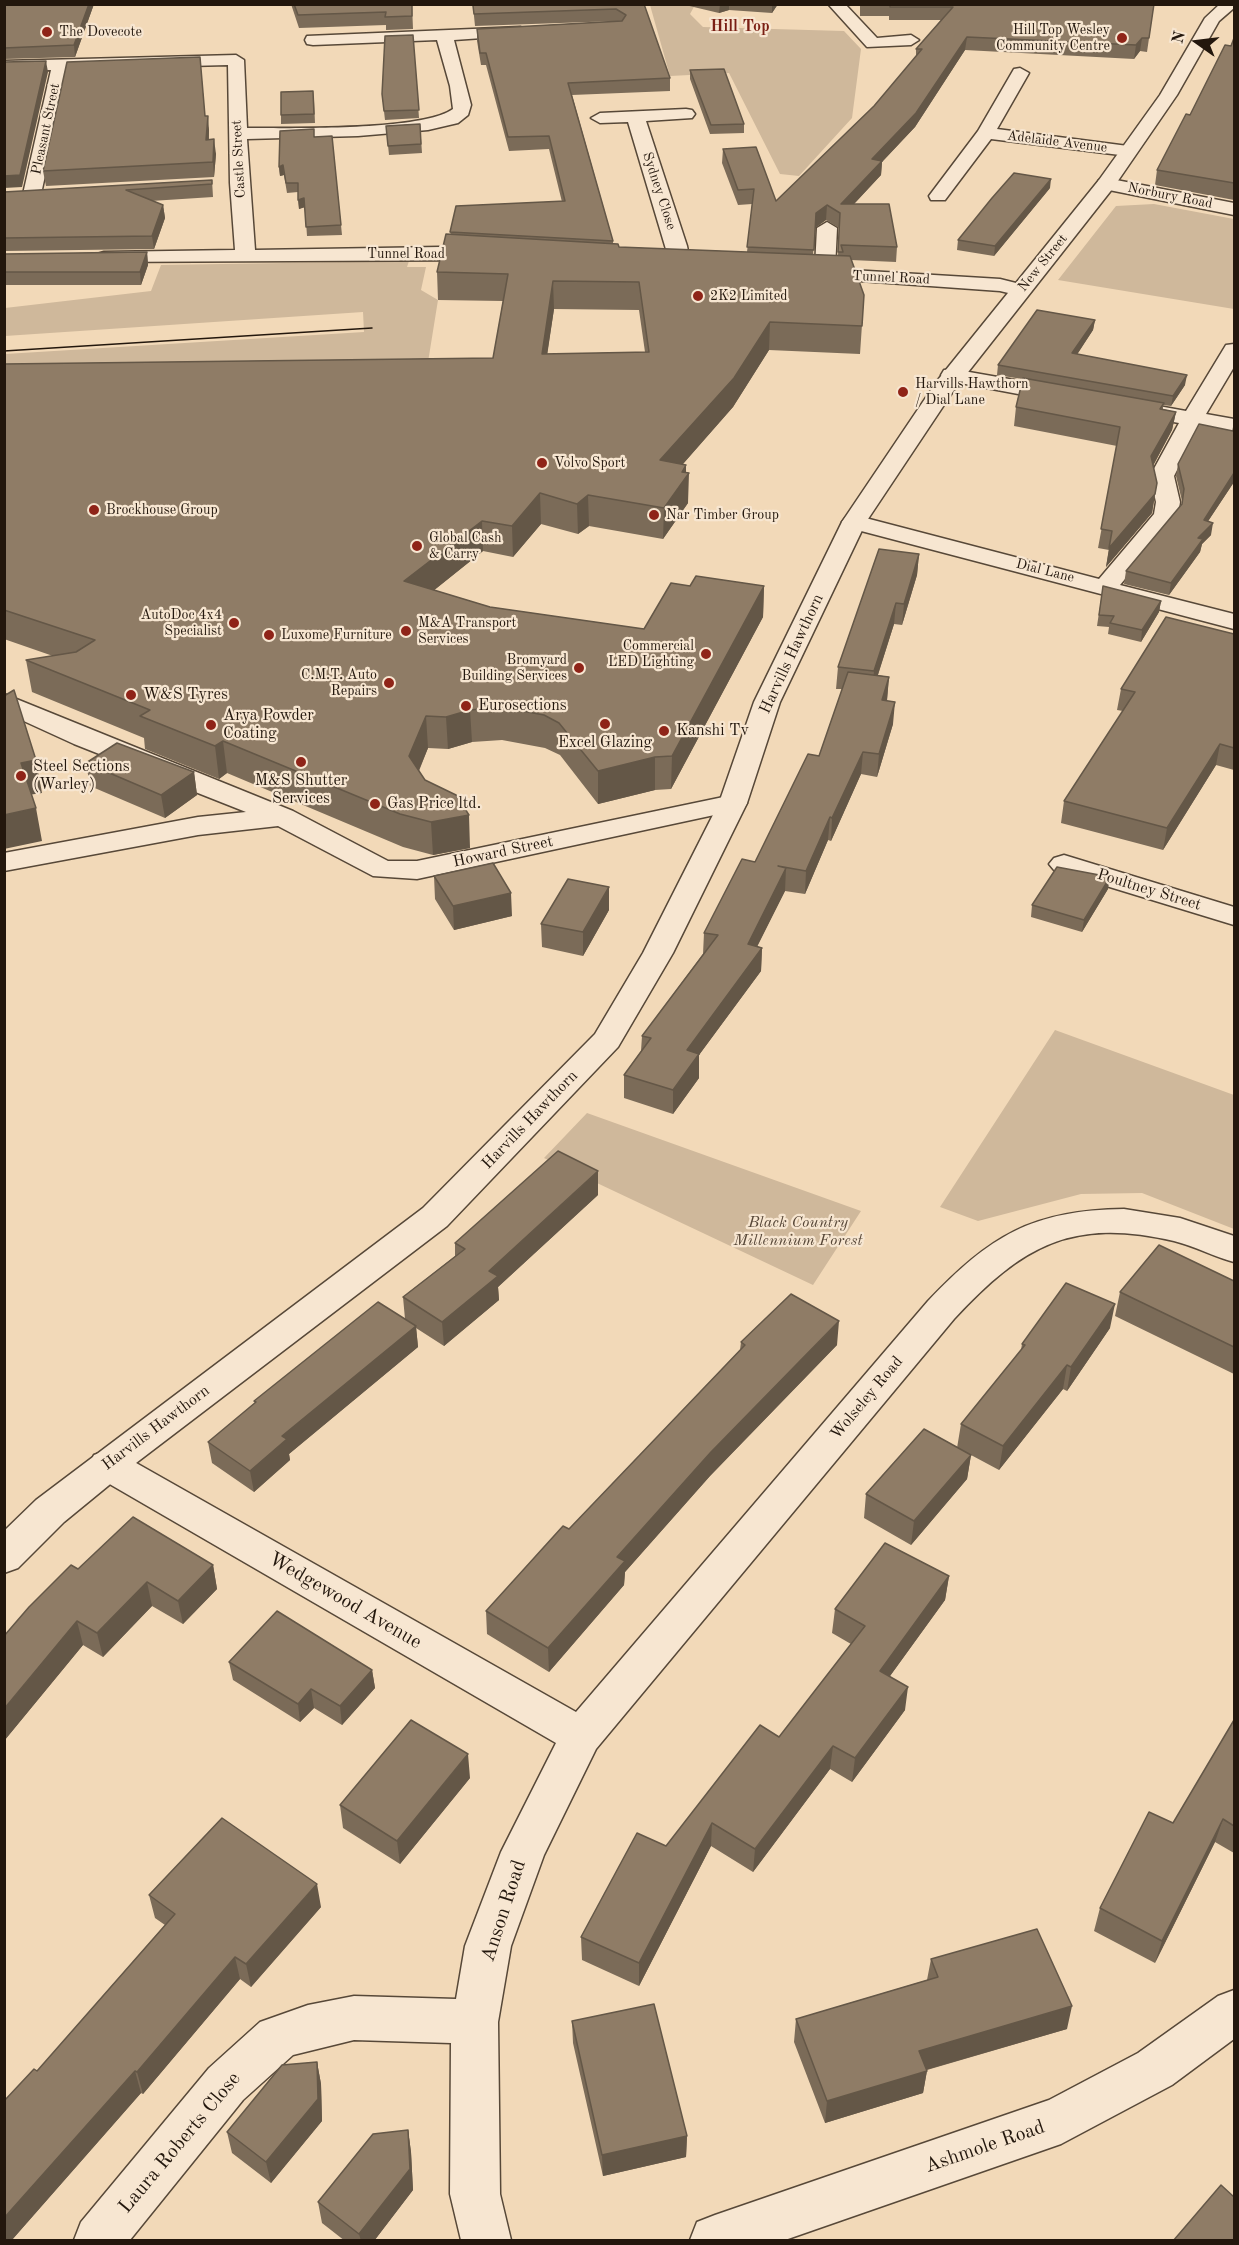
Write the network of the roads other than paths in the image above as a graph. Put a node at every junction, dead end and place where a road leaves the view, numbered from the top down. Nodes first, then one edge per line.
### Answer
1 (836, 4) edge
2 (1230, 4) edge
3 (534, 31) edge
4 (444, 35) junction
5 (313, 40) dead end
6 (911, 40) dead end
7 (61, 64) junction
8 (4, 66) edge
9 (1000, 71) dead end
10 (1020, 73) junction
11 (1041, 76) dead end
12 (686, 114) dead end
13 (635, 116) junction
14 (600, 118) dead end
15 (986, 133) junction
16 (237, 134) junction
17 (1128, 151) junction
18 (239, 183) junction
19 (216, 184) dead end
20 (1106, 184) junction
21 (965, 192) dead end
22 (55, 193) edge
23 (1234, 208) edge
24 (827, 228) dead end
25 (246, 257) junction
26 (510, 257) edge
27 (87, 258) edge
28 (658, 265) edge
29 (681, 266) junction
30 (703, 267) edge
31 (792, 272) edge
32 (825, 274) junction
33 (1021, 290) junction
34 (1234, 350) edge
35 (952, 375) junction
36 (1082, 399) edge
37 (1116, 405) edge
38 (1192, 419) junction
39 (1234, 426) edge
40 (854, 522) junction
41 (1106, 586) junction
42 (1234, 622) edge
43 (4, 702) edge
44 (734, 803) junction
45 (283, 817) junction
46 (4, 862) edge
47 (1064, 864) dead end
48 (1234, 916) edge
49 (1234, 1250) edge
50 (108, 1465) junction
51 (4, 1557) edge
52 (581, 1736) junction
53 (1234, 2012) edge
54 (475, 2022) junction
55 (99, 2241) edge
56 (486, 2241) edge
57 (715, 2241) edge

1 - 6 street
2 - 17 street, New Street
3 - 4 street
4 - 5 street
4 - 16 street
7 - 8 street
7 - 16 street, Castle Street
7 - 22 street, Pleasant Street
9 - 10 street
10 - 11 street
10 - 15 street, Adelaide Avenue
12 - 13 street
13 - 14 street
13 - 29 street, Sydney Close
15 - 17 street, Adelaide Avenue
15 - 21 street, Adelaide Avenue
16 - 18 street, Castle Street
17 - 20 street, New Street
18 - 19 street
18 - 25 street, Castle Street
20 - 23 street, Norbury Road
20 - 33 street, New Street
24 - 32 street
25 - 26 street, Tunnel Road
25 - 27 street, Tunnel Road
28 - 29 street
29 - 30 street
31 - 32 street, Tunnel Road
32 - 33 street, Tunnel Road
33 - 35 street, New Street
34 - 38 street
35 - 36 street
35 - 40 street, New Street
37 - 38 street
38 - 39 street
38 - 41 street
40 - 41 street, Dial Lane
40 - 44 street, Harvills Hawthorn
41 - 42 street, Dial Lane
43 - 45 street, Howard Street
44 - 45 street, Howard Street
44 - 50 street, Harvills Hawthorn
45 - 46 street
47 - 48 street, Poultney Street
49 - 52 street, Wolseley Road
50 - 51 street, Harvills Hawthorn
50 - 52 street, Wedgewood Avenue
52 - 54 street, Anson Road
53 - 57 street, Ashmole Road
54 - 55 street, Laura Roberts Close
54 - 56 street, Anson Road

